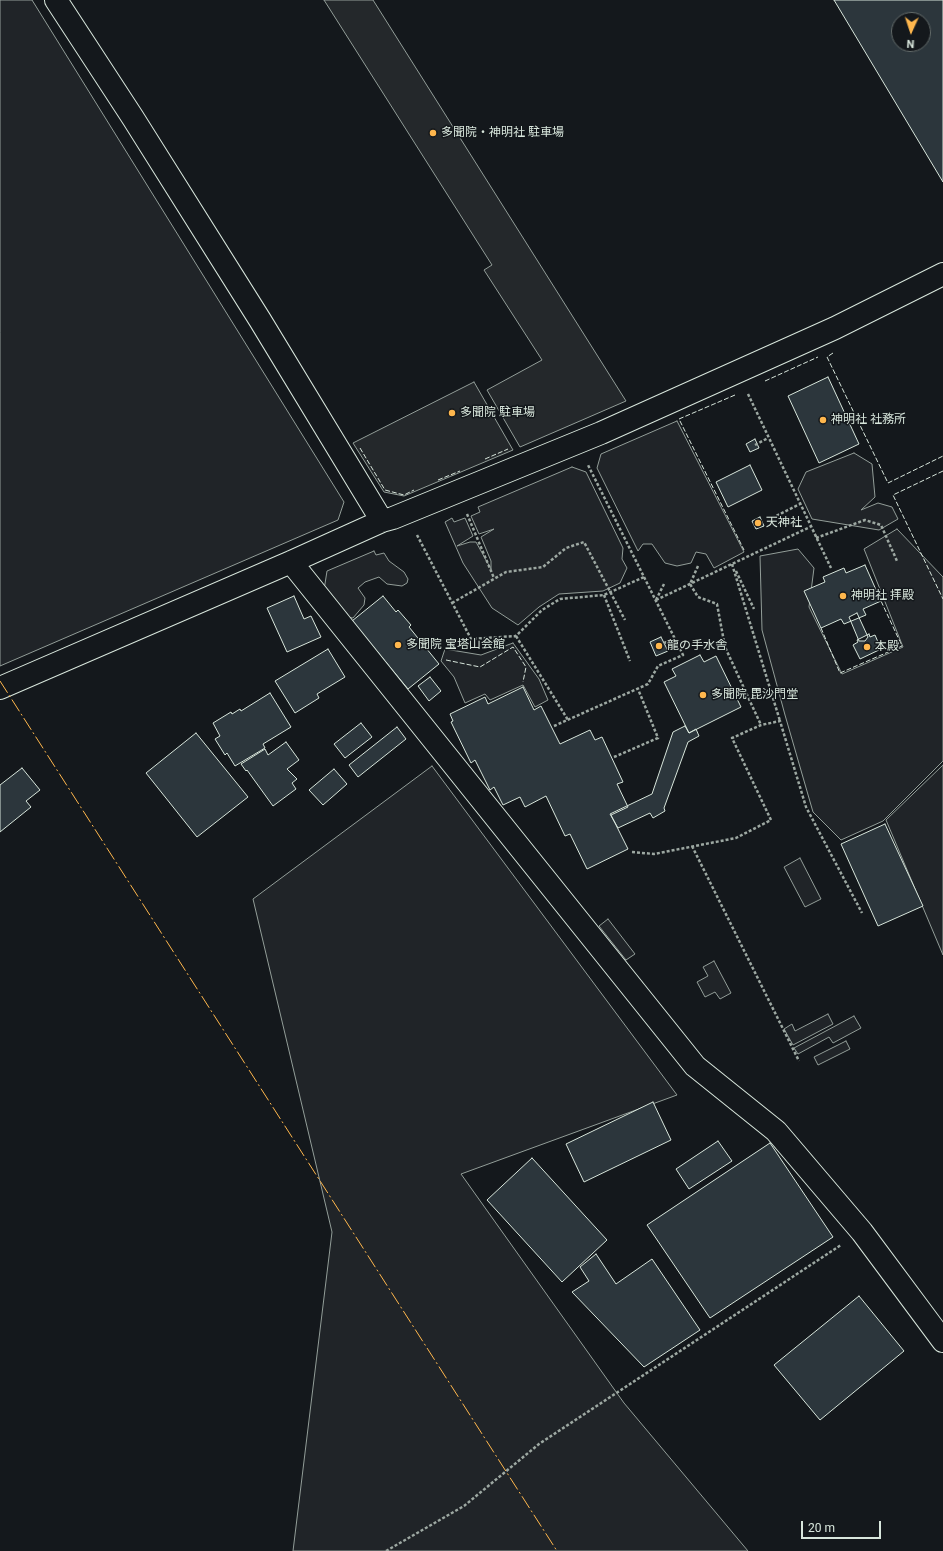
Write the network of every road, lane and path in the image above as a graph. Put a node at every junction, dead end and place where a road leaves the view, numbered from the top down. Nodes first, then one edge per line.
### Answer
1 (56, 0) edge
2 (943, 274) edge
3 (738, 372) junction
4 (768, 438) junction
5 (577, 443) junction
6 (756, 445) dead end
7 (458, 492) junction
8 (800, 504) junction
9 (405, 513) junction
10 (772, 518) dead end
11 (382, 521) junction
12 (810, 527) junction
13 (816, 538) junction
14 (897, 560) dead end
15 (291, 562) junction
16 (732, 564) junction
17 (698, 566) dead end
18 (831, 568) dead end
19 (644, 576) junction
20 (494, 578) junction
21 (664, 584) dead end
22 (690, 584) junction
23 (610, 592) junction
24 (604, 595) junction
25 (656, 600) junction
26 (452, 603) junction
27 (754, 609) dead end
28 (625, 620) dead end
29 (516, 636) junction
30 (675, 639) junction
31 (664, 643) dead end
32 (630, 661) dead end
33 (0, 688) edge
34 (638, 689) junction
35 (568, 720) junction
36 (780, 721) junction
37 (761, 725) junction
38 (554, 726) dead end
39 (614, 757) dead end
40 (692, 846) junction
41 (632, 852) dead end
42 (862, 913) dead end
43 (799, 1061) dead end
44 (862, 1232) junction
45 (943, 1341) edge
46 (386, 1551) edge

1 - 11 street
2 - 3 street
3 - 4 path
3 - 5 street
4 - 6 path
4 - 8 path
5 - 7 street
5 - 19 path
7 - 9 street
7 - 20 path
8 - 10 path
8 - 12 path
9 - 11 street
9 - 26 path
11 - 15 street
12 - 13 path
12 - 16 path
13 - 14 path
13 - 18 path
15 - 33 street
15 - 44 street
16 - 22 path
16 - 27 path
16 - 36 path
17 - 22 path
19 - 23 path
19 - 25 path
20 - 23 path
20 - 26 path
21 - 25 path
22 - 25 path
22 - 37 path
23 - 24 path
23 - 28 path
24 - 29 path
24 - 32 path
25 - 30 path
26 - 29 path
29 - 35 path
30 - 31 path
30 - 34 path
34 - 35 path
34 - 39 path
35 - 38 path
36 - 37 path
36 - 42 path
37 - 40 path
40 - 41 path
40 - 43 path
44 - 45 street
44 - 46 path

